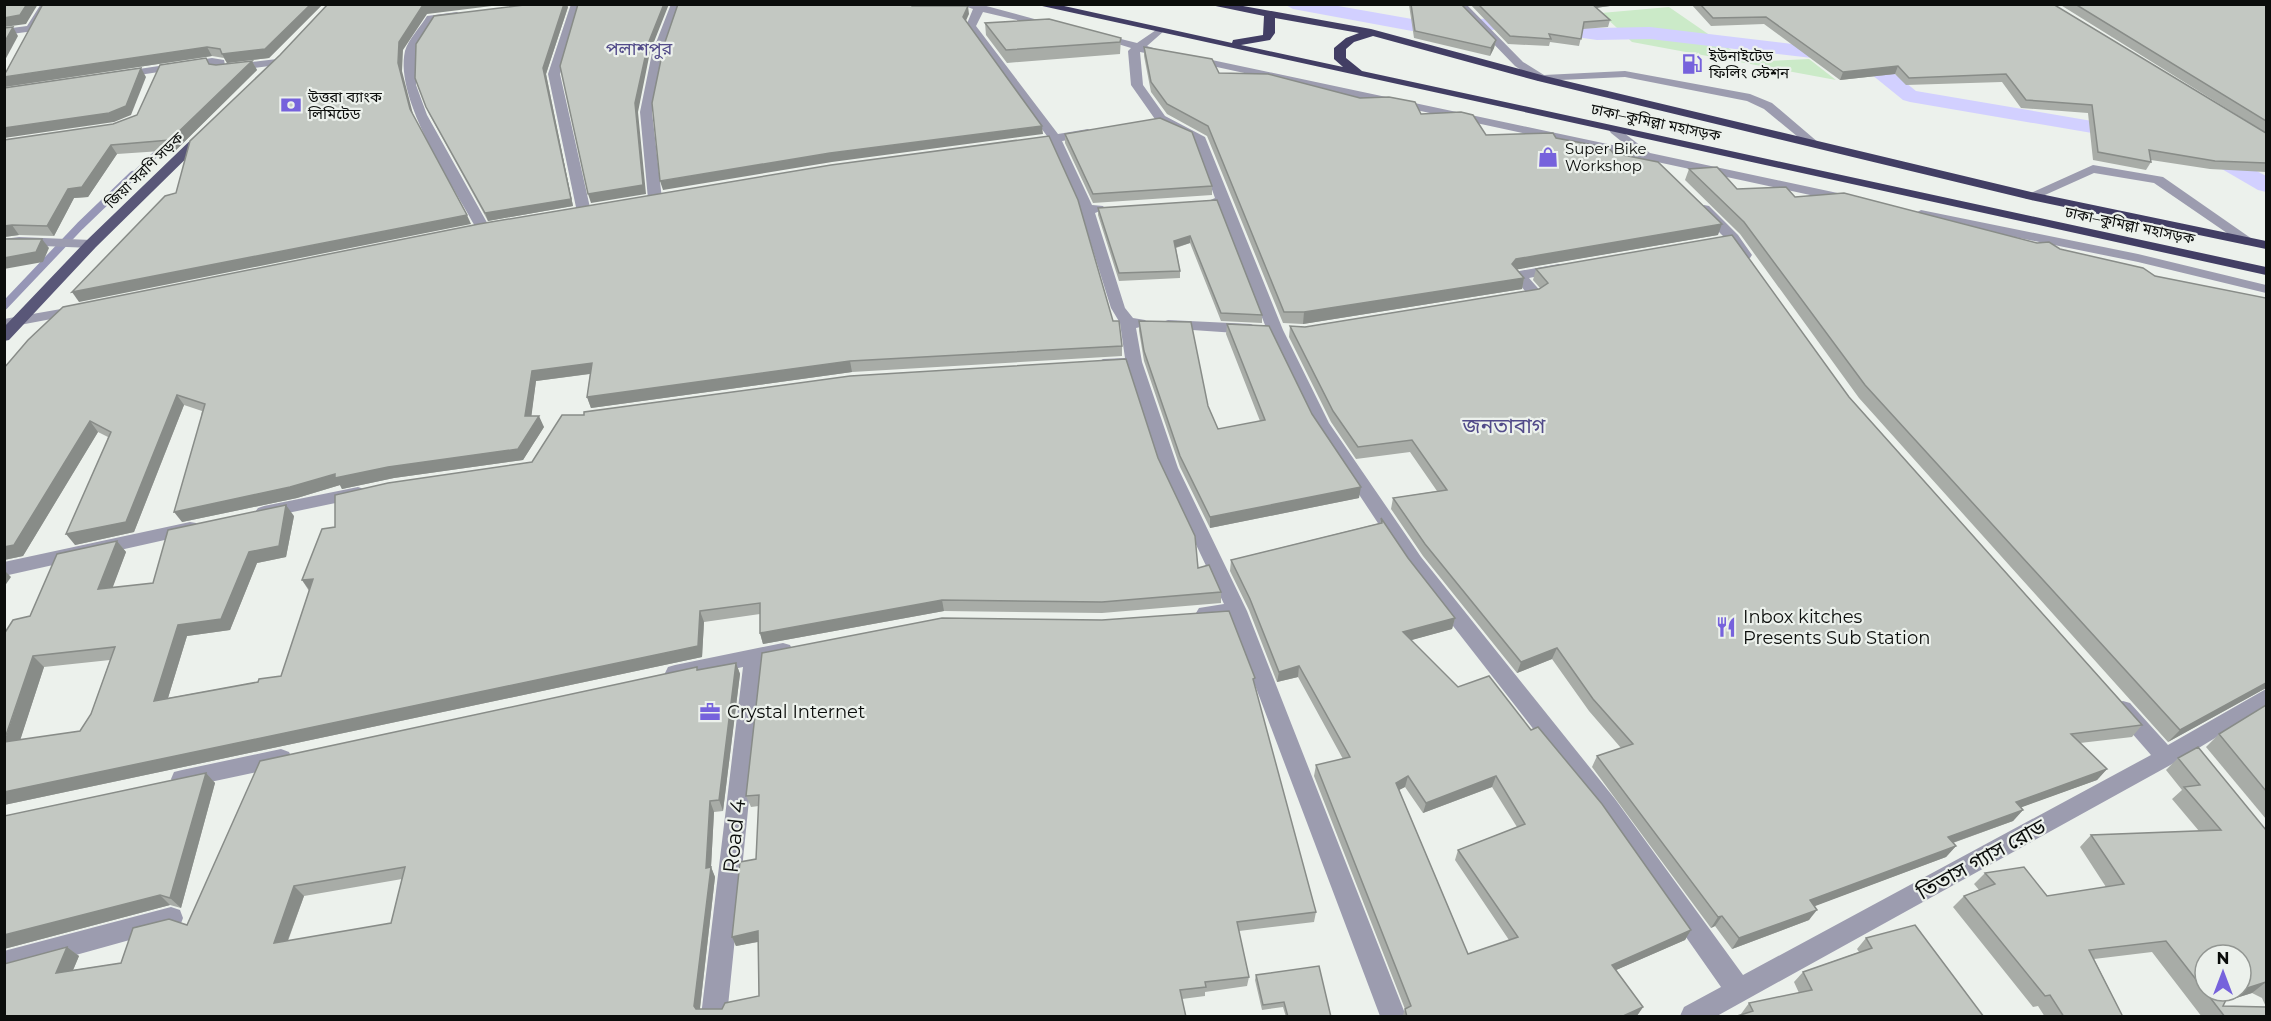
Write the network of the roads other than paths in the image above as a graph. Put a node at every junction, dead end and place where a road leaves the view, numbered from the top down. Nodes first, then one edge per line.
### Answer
1 (47, 4) edge
2 (576, 4) edge
3 (676, 4) edge
4 (964, 4) edge
5 (1038, 4) edge
6 (1211, 4) edge
7 (1460, 4) edge
8 (979, 8) junction
9 (467, 14) edge
10 (1269, 14) junction
11 (1159, 31) junction
12 (4, 32) edge
13 (1371, 32) junction
14 (1216, 43) junction
15 (1141, 46) junction
16 (281, 58) joint
17 (111, 76) edge
18 (1363, 77) junction
19 (261, 78) edge
20 (1542, 79) junction
21 (214, 125) edge
22 (1102, 130) edge
23 (1615, 130) junction
24 (1055, 139) junction
25 (1813, 143) junction
26 (1008, 145) edge
27 (1650, 156) junction
28 (1675, 181) edge
29 (2031, 196) junction
30 (1692, 197) edge
31 (656, 199) edge
32 (1223, 201) junction
33 (1855, 201) edge
34 (1200, 203) edge
35 (1110, 208) edge
36 (1087, 209) junction
37 (583, 212) edge
38 (1912, 212) edge
39 (483, 228) edge
40 (1733, 238) junction
41 (2248, 241) junction
42 (1711, 242) edge
43 (4, 243) edge
44 (92, 244) junction
45 (2266, 245) edge
46 (1576, 265) edge
47 (1754, 267) edge
48 (2266, 271) edge
49 (2266, 289) edge
50 (1501, 299) edge
51 (87, 308) edge
52 (11, 323) edge
53 (1128, 323) junction
54 (1275, 330) junction
55 (1294, 331) edge
56 (4, 337) edge
57 (1134, 362) junction
58 (1087, 365) edge
59 (372, 490) edge
60 (249, 515) edge
61 (205, 524) edge
62 (4, 569) edge
63 (1237, 611) junction
64 (1180, 616) edge
65 (799, 648) edge
66 (754, 656) junction
67 (660, 676) edge
68 (2112, 696) edge
69 (2266, 697) edge
70 (297, 754) edge
71 (2166, 757) junction
72 (157, 784) edge
73 (171, 918) edge
74 (4, 963) edge
75 (1738, 991) junction
76 (714, 1017) edge
77 (1393, 1017) edge
78 (1693, 1017) edge

1 - 12 street
2 - 37 street
3 - 31 street
4 - 8 street
5 - 11 highway, ঢাকা–কুমিল্লা মহাসড়ক
6 - 10 highway, ঢাকা–কুমিল্লা মহাসড়ক
7 - 20 street
8 - 15 street
8 - 24 street
9 - 39 street
10 - 13 highway, ঢাকা–কুমিল্লা মহাসড়ক
10 - 14 highway
11 - 14 highway, ঢাকা–কুমিল্লা মহাসড়ক
11 - 15 street
13 - 18 highway
13 - 20 highway, ঢাকা–কুমিল্লা মহাসড়ক
14 - 18 highway, ঢাকা–কুমিল্লা মহাসড়ক
15 - 27 street
15 - 32 street
16 - 17 street
16 - 19 main road
18 - 23 highway, ঢাকা–কুমিল্লা মহাসড়ক
20 - 25 highway, ঢাকা–কুমিল্লা মহাসড়ক
20 - 25 street
21 - 44 main road, জিয়া সরণি সড়ক
22 - 24 street
23 - 27 street
23 - 48 highway, ঢাকা–কুমিল্লা মহাসড়ক
24 - 26 street
24 - 36 street
25 - 29 highway, ঢাকা–কুমিল্লা মহাসড়ক
27 - 28 street
27 - 33 street
29 - 41 highway, ঢাকা–কুমিল্লা মহাসড়ক
29 - 41 street
30 - 40 street
32 - 34 street
32 - 54 street
35 - 36 street
36 - 53 street
38 - 49 street
40 - 42 street
40 - 47 street
41 - 45 highway, ঢাকা–কুমিল্লা মহাসড়ক
43 - 44 street
44 - 52 main road, জিয়া সরণি সড়ক
46 - 50 street
51 - 52 street
52 - 56 main road, জিয়া সরণি সড়ক
53 - 54 street
53 - 57 street
54 - 55 street
54 - 75 street
57 - 58 street
57 - 63 street
59 - 60 street
61 - 62 street
63 - 64 street
63 - 77 street
65 - 66 street
66 - 67 street
66 - 76 street, Road 4
68 - 71 street
69 - 71 street, তিতাস গ্যাস রোড
70 - 72 street
71 - 75 street, তিতাস গ্যাস রোড
73 - 74 street
75 - 78 street, তিতাস গ্যাস রোড

